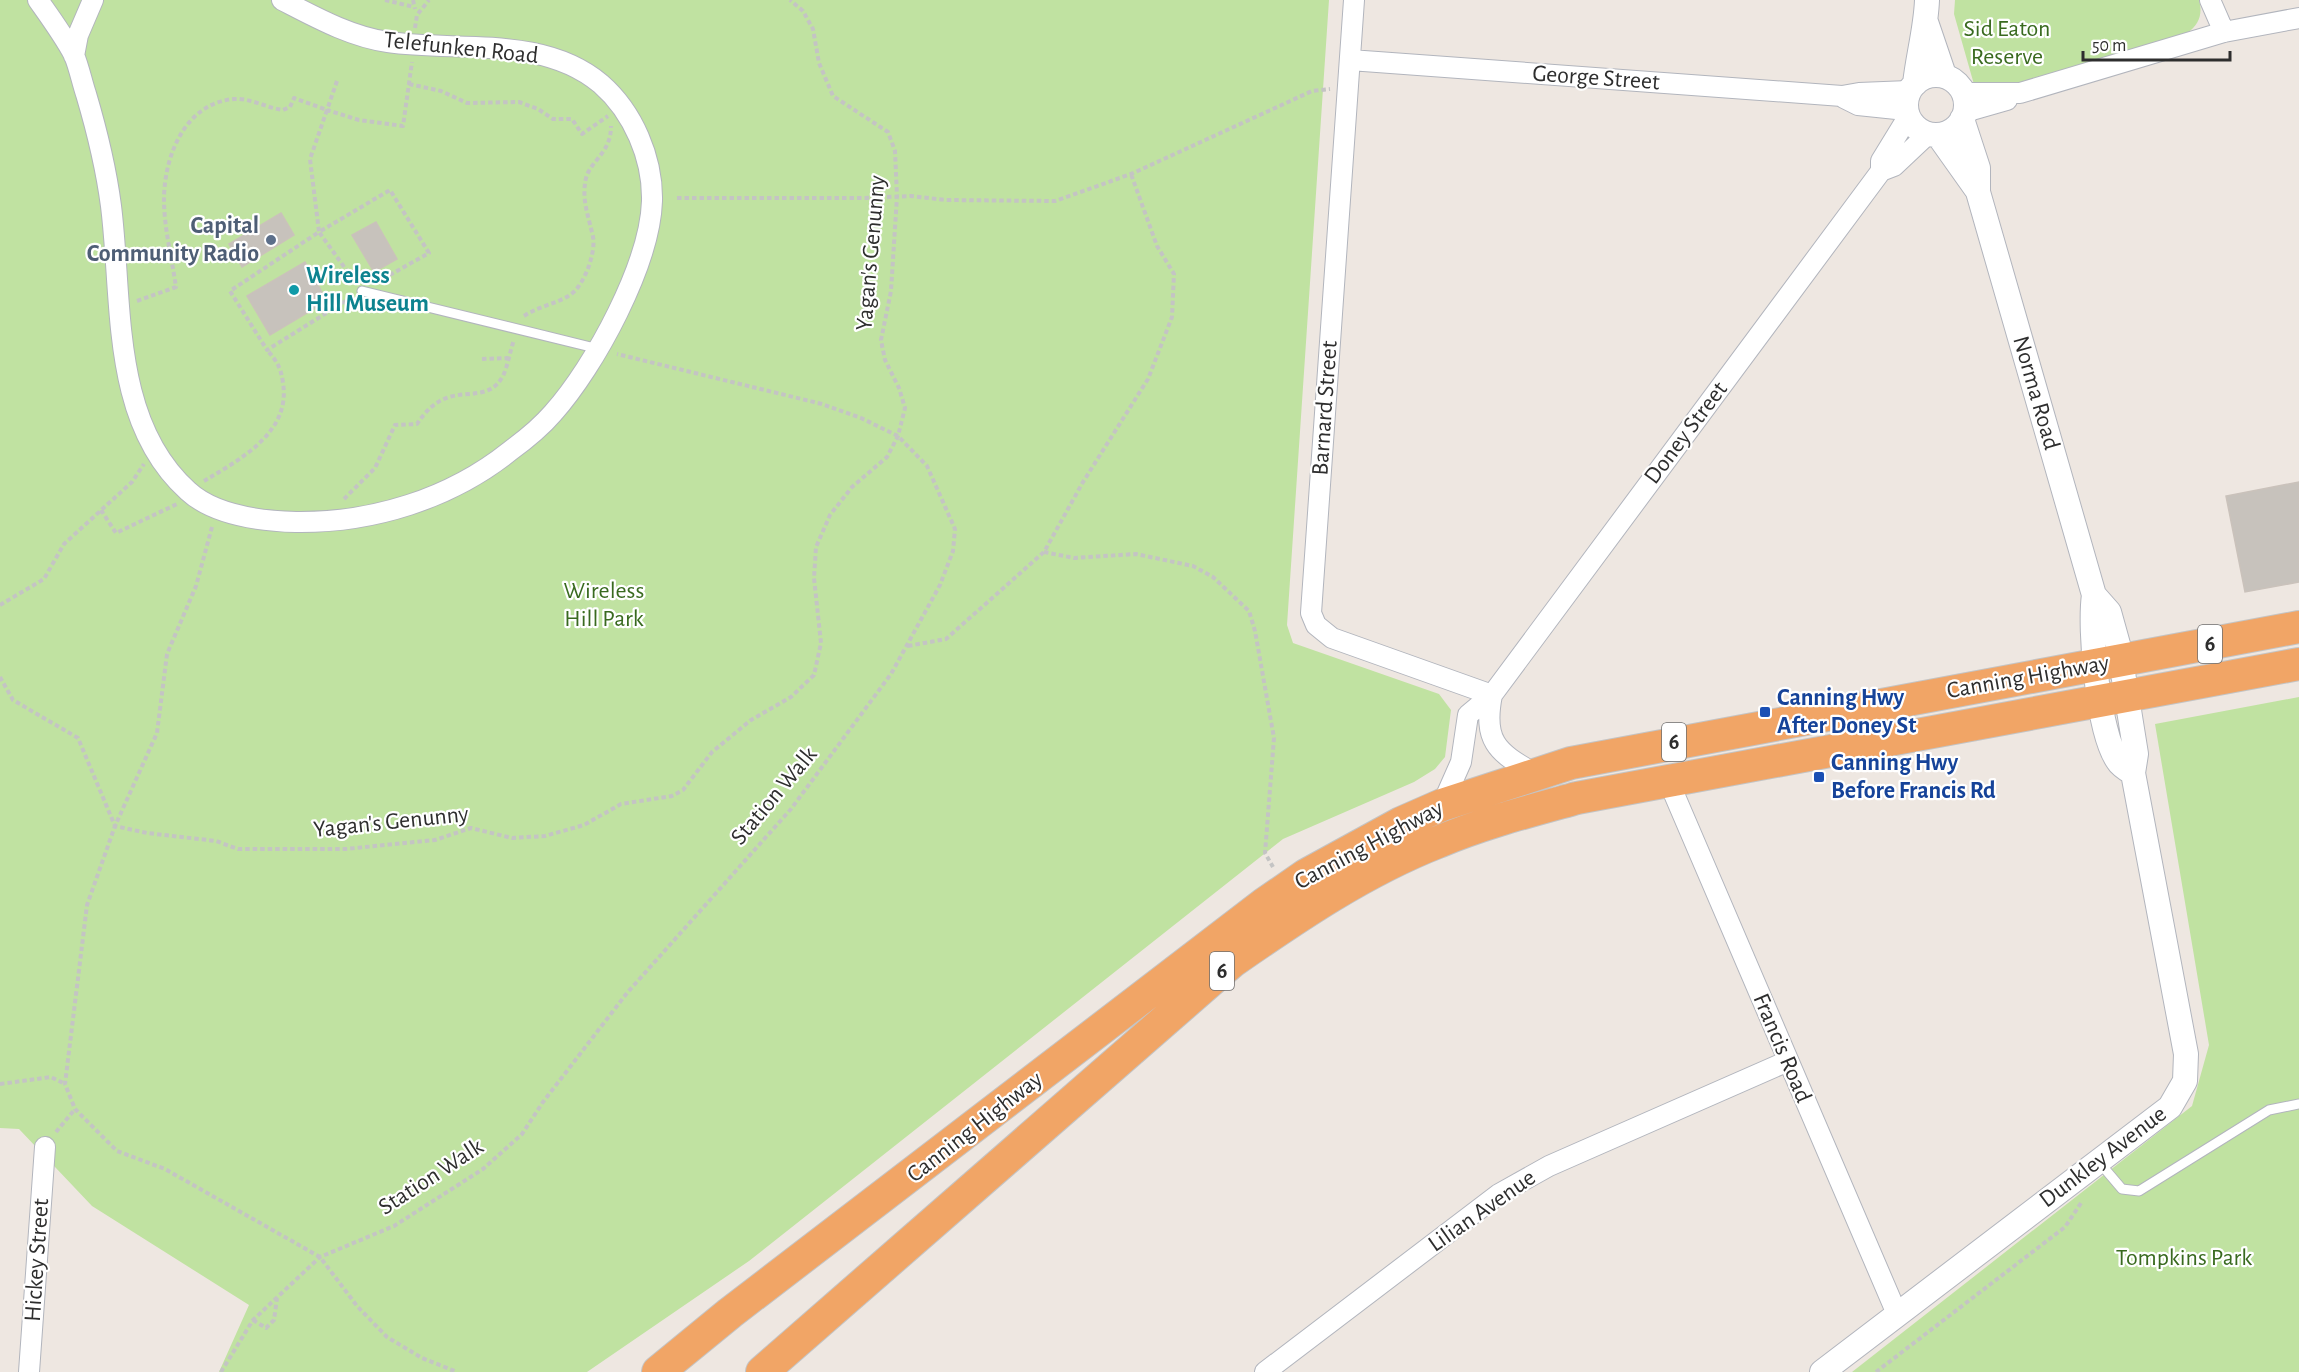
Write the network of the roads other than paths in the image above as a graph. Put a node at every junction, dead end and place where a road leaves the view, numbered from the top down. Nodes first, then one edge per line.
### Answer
1 (38, 0) edge
2 (93, 0) edge
3 (282, 0) edge
4 (1354, 0) edge
5 (2210, 0) edge
6 (1927, 11) edge
7 (2299, 21) edge
8 (2224, 32) junction
9 (74, 56) junction
10 (1350, 60) junction
11 (1944, 75) junction
12 (1910, 101) junction
13 (1963, 108) junction
14 (1933, 135) junction
15 (1881, 171) junction
16 (1978, 192) junction
17 (362, 291) road end
18 (599, 349) junction
19 (2299, 627) edge
20 (2109, 662) junction
21 (2299, 664) edge
22 (1492, 695) junction
23 (2114, 698) junction
24 (1534, 773) junction
25 (1668, 780) junction
26 (1442, 805) junction
27 (1788, 1061) junction
28 (2299, 1104) edge
29 (45, 1147) road end
30 (2098, 1161) junction
31 (1897, 1314) junction
32 (29, 1372) edge
33 (658, 1372) edge
34 (762, 1372) edge
35 (1265, 1372) edge
36 (1822, 1372) edge

1 - 9 street, Telefunken Road
2 - 9 street
3 - 18 street, Telefunken Road
4 - 10 street, Barnard Street
5 - 8 street
6 - 11 street
6 - 12 street
7 - 8 street
8 - 13 street
9 - 18 street, Telefunken Road
10 - 12 street, George Street
10 - 22 street, Barnard Street
11 - 12 street
11 - 13 street
12 - 14 street
12 - 15 street, Doney Street
13 - 14 street
13 - 16 street, Norma Road
14 - 15 street, Doney Street
14 - 16 street, Norma Road
15 - 22 street, Doney Street
16 - 20 street, Norma Road
17 - 18 lane
19 - 20 highway, Canning Highway / 6
20 - 23 street, Norma Road
20 - 24 highway, Canning Highway / 6
21 - 23 highway, Canning Highway / 6
22 - 24 street, Doney Street
22 - 26 street, Doney Street
23 - 25 highway, Canning Highway / 6
23 - 30 street, Dunkley Avenue
24 - 26 highway, Canning Highway / 6
25 - 27 street, Francis Road
25 - 34 highway, Canning Highway / 6
26 - 33 highway, Canning Highway / 6
27 - 31 street, Francis Road
27 - 35 street, Lilian Avenue
28 - 30 lane
29 - 32 street, Hickey Street
30 - 31 street, Dunkley Avenue
31 - 36 street, Dunkley Avenue

